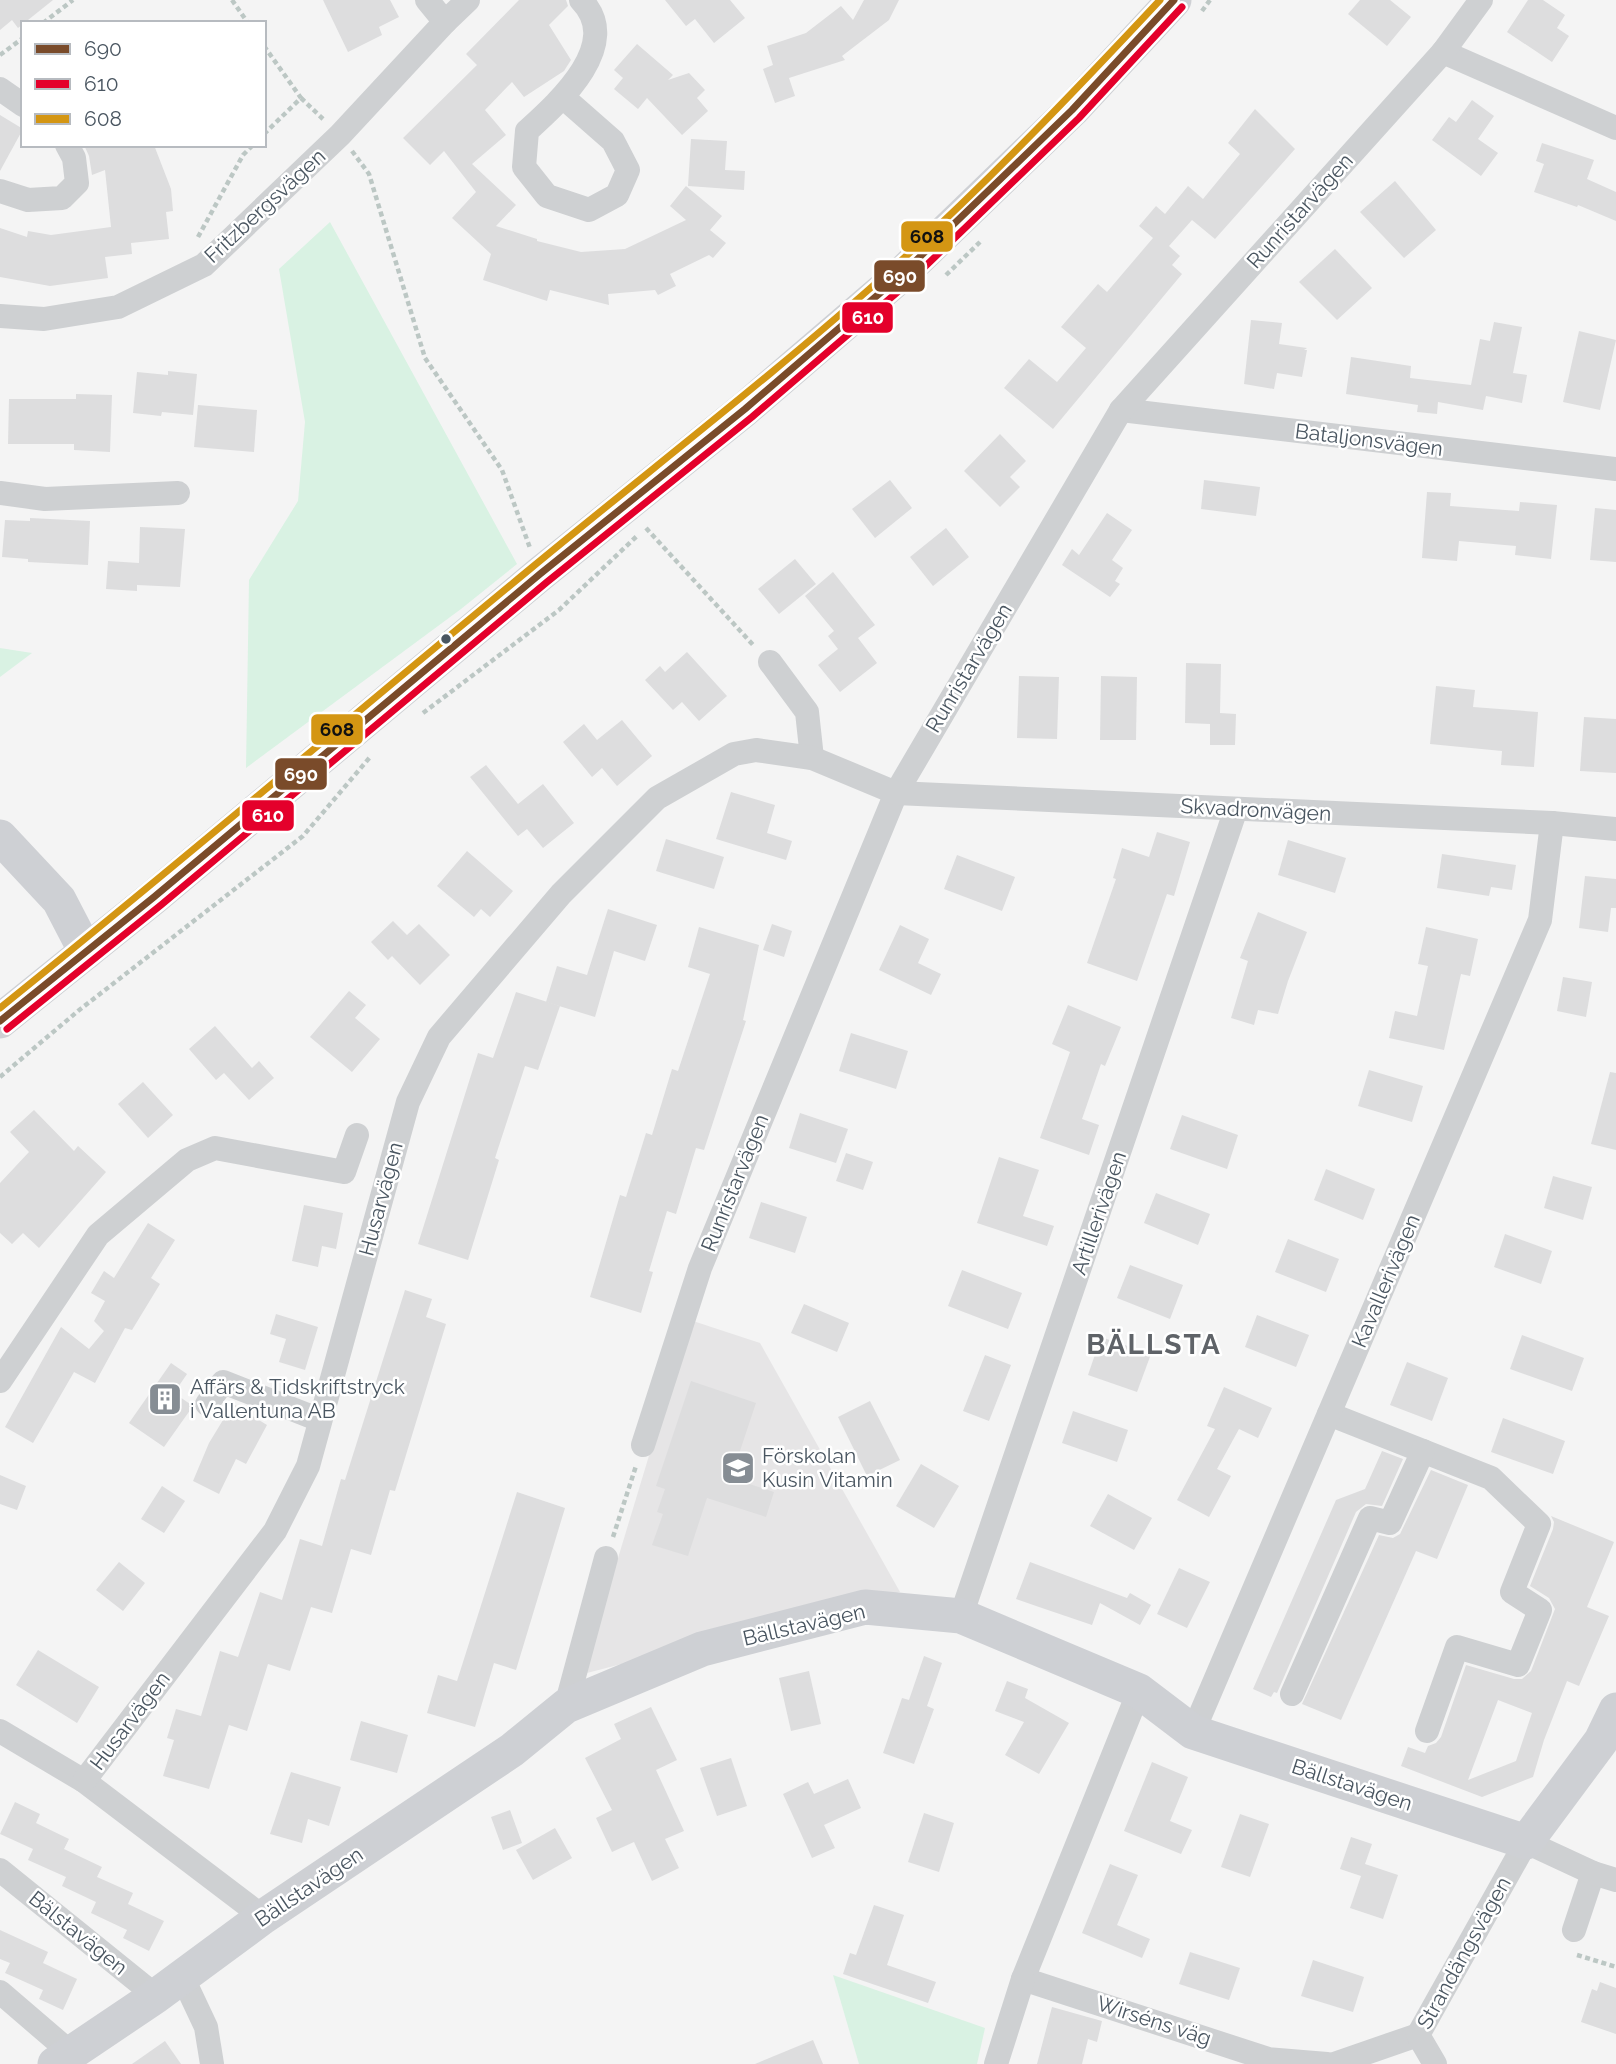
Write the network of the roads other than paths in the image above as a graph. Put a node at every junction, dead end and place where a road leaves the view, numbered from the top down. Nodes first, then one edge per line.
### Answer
1 (427, 0) edge
2 (468, 0) edge
3 (581, 0) edge
4 (1174, 0) edge
5 (1481, 0) edge
6 (445, 22) junction
7 (1443, 51) junction
8 (0, 89) edge
9 (564, 98) junction
10 (21, 104) edge
11 (1616, 128) edge
12 (68, 147) edge
13 (0, 191) edge
14 (0, 316) edge
15 (1121, 410) junction
16 (1616, 469) edge
17 (0, 493) edge
18 (178, 493) dead end
19 (769, 663) road end
20 (811, 758) junction
21 (896, 793) junction
22 (1236, 809) junction
23 (1552, 823) junction
24 (1616, 829) edge
25 (0, 837) edge
26 (86, 952) junction
27 (0, 1021) edge
28 (357, 1135) dead end
29 (0, 1381) edge
30 (207, 1405) dead end
31 (1329, 1414) junction
32 (320, 1420) junction
33 (643, 1445) road end
34 (1423, 1451) junction
35 (606, 1558) road end
36 (961, 1616) junction
37 (1139, 1691) junction
38 (1292, 1693) dead end
39 (566, 1706) junction
40 (1616, 1710) edge
41 (0, 1731) edge
42 (1427, 1731) dead end
43 (1193, 1732) junction
44 (84, 1781) junction
45 (1526, 1842) junction
46 (0, 1870) edge
47 (1605, 1876) edge
48 (263, 1917) junction
49 (1572, 1941) road end
50 (1023, 1979) junction
51 (169, 1986) junction
52 (0, 1992) edge
53 (1418, 2035) junction
54 (63, 2058) edge
55 (212, 2064) edge
56 (996, 2064) edge
57 (1327, 2064) edge
58 (1335, 2064) edge
59 (1435, 2064) edge

1 - 6 street
2 - 6 street, Fritzbergsvägen
3 - 9 street
4 - 26 street
5 - 7 street, Runristarvägen
6 - 14 street, Fritzbergsvägen
7 - 11 street
7 - 15 street, Runristarvägen
8 - 10 street
9 - 9 street
12 - 13 street
15 - 16 street, Bataljonsvägen
15 - 21 street, Runristarvägen
17 - 18 street
19 - 20 street
20 - 21 street, Husarvägen
20 - 32 street, Husarvägen
21 - 22 street, Skvadronvägen
21 - 33 street, Runristarvägen
22 - 23 street, Skvadronvägen
22 - 36 street, Artillerivägen
23 - 24 street, Skvadronvägen
23 - 31 street, Kavallerivägen
25 - 26 street
26 - 27 street
28 - 29 street
30 - 32 street
31 - 34 street
31 - 43 street, Kavallerivägen
32 - 44 street, Husarvägen
34 - 38 street
34 - 42 street
35 - 39 street
36 - 37 street, Bällstavägen
36 - 39 street, Bällstavägen
37 - 43 street, Bällstavägen
37 - 50 street
39 - 48 street, Bällstavägen
40 - 45 street
41 - 44 street
43 - 45 street, Bällstavägen
44 - 48 street
45 - 47 street
45 - 53 street, Strandängsvägen
46 - 51 street, Bälstavägen
47 - 49 street
48 - 51 street, Bällstavägen
50 - 56 street
50 - 57 street, Wirséns väg
51 - 54 street, Bällstavägen
51 - 55 street
52 - 54 street, Bällstavägen
53 - 58 street
53 - 59 street, Strandängsvägen

